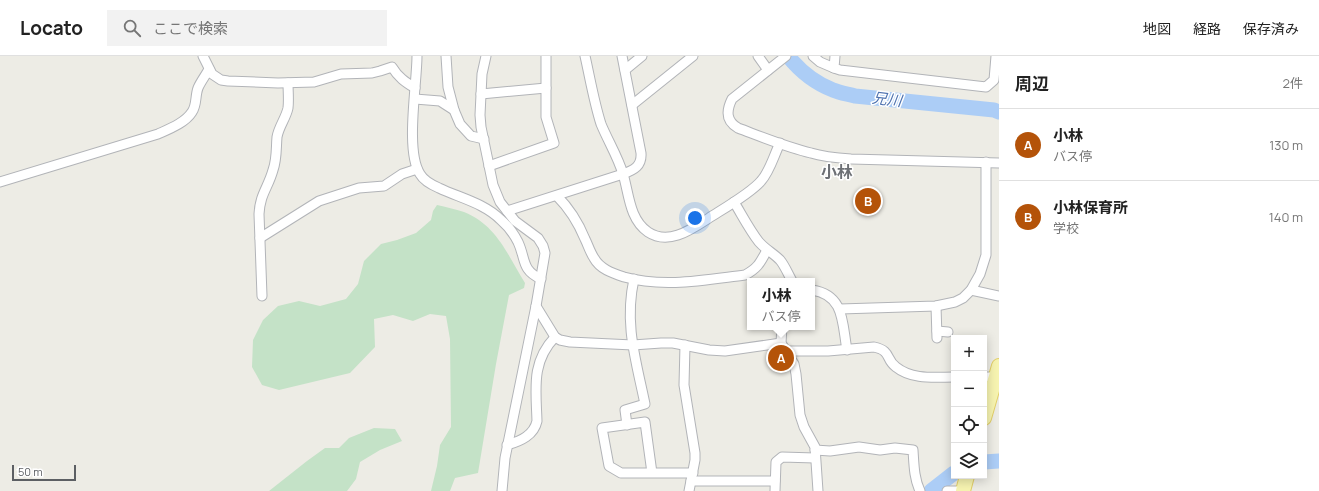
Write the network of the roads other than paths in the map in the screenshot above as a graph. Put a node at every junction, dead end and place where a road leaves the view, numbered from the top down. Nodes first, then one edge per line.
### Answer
1 (203, 56) edge
2 (417, 56) edge
3 (446, 56) edge
4 (486, 56) edge
5 (546, 56) edge
6 (585, 56) edge
7 (622, 56) edge
8 (642, 56) edge
9 (693, 56) edge
10 (758, 56) edge
11 (786, 56) edge
12 (814, 56) edge
13 (835, 56) edge
14 (994, 56) edge
15 (834, 68) junction
16 (209, 69) junction
17 (625, 70) junction
18 (768, 70) junction
19 (288, 83) junction
20 (416, 88) junction
21 (546, 88) junction
22 (481, 94) junction
23 (415, 99) junction
24 (632, 105) junction
25 (454, 110) junction
26 (484, 139) junction
27 (780, 143) junction
28 (986, 162) junction
29 (999, 163) edge
30 (489, 166) junction
31 (417, 169) junction
32 (623, 174) junction
33 (0, 182) edge
34 (557, 196) junction
35 (734, 202) junction
36 (507, 211) junction
37 (260, 238) junction
38 (767, 250) junction
39 (790, 278) edge
40 (541, 279) junction
41 (634, 279) junction
42 (815, 290) edge
43 (971, 290) junction
44 (262, 296) dead end
45 (999, 296) edge
46 (536, 306) junction
47 (936, 306) junction
48 (840, 309) junction
49 (782, 330) edge
50 (948, 332) dead end
51 (555, 337) junction
52 (633, 345) junction
53 (685, 345) junction
54 (783, 347) junction
55 (847, 350) junction
56 (995, 375) edge
57 (951, 377) edge
58 (987, 407) edge
59 (627, 425) junction
60 (507, 445) junction
61 (815, 454) junction
62 (652, 473) junction
63 (692, 477) junction
64 (966, 479) edge
65 (775, 481) junction
66 (502, 491) edge
67 (689, 491) edge
68 (775, 491) edge
69 (818, 491) edge
70 (920, 491) edge
71 (947, 491) edge
72 (957, 491) edge
73 (962, 491) edge

1 - 16 street
2 - 20 street
3 - 25 street
4 - 22 street
5 - 21 street
6 - 32 street
7 - 17 street
8 - 17 street
9 - 24 street
10 - 18 street
11 - 18 street
12 - 15 street
13 - 15 street
14 - 15 street
16 - 19 street
16 - 33 street
17 - 24 street
18 - 27 street
19 - 20 street
19 - 37 street
20 - 23 street
21 - 22 street
21 - 30 street
22 - 26 street
23 - 25 street
23 - 31 street
24 - 32 street
25 - 26 street
26 - 30 street
27 - 28 street
27 - 35 street
28 - 29 street
28 - 43 street
30 - 36 street
31 - 37 street
31 - 40 street
32 - 34 street
32 - 35 street
34 - 36 street
34 - 41 street
35 - 38 street
36 - 40 street
37 - 44 street
38 - 39 street
38 - 41 street
40 - 46 street
41 - 52 street
42 - 48 street
43 - 45 street
43 - 47 street
46 - 51 street
46 - 60 street
47 - 48 street
47 - 50 street
48 - 55 street
49 - 54 street
51 - 52 street
51 - 60 street
52 - 53 street
52 - 59 street
53 - 54 street
53 - 63 street
54 - 55 street
54 - 61 street
55 - 57 street
56 - 58 main road
59 - 62 street
59 - 62 street
60 - 66 street
61 - 65 street
61 - 69 street
61 - 70 street
62 - 63 street
63 - 65 street
63 - 67 street
64 - 73 main road
65 - 68 street
71 - 72 street

